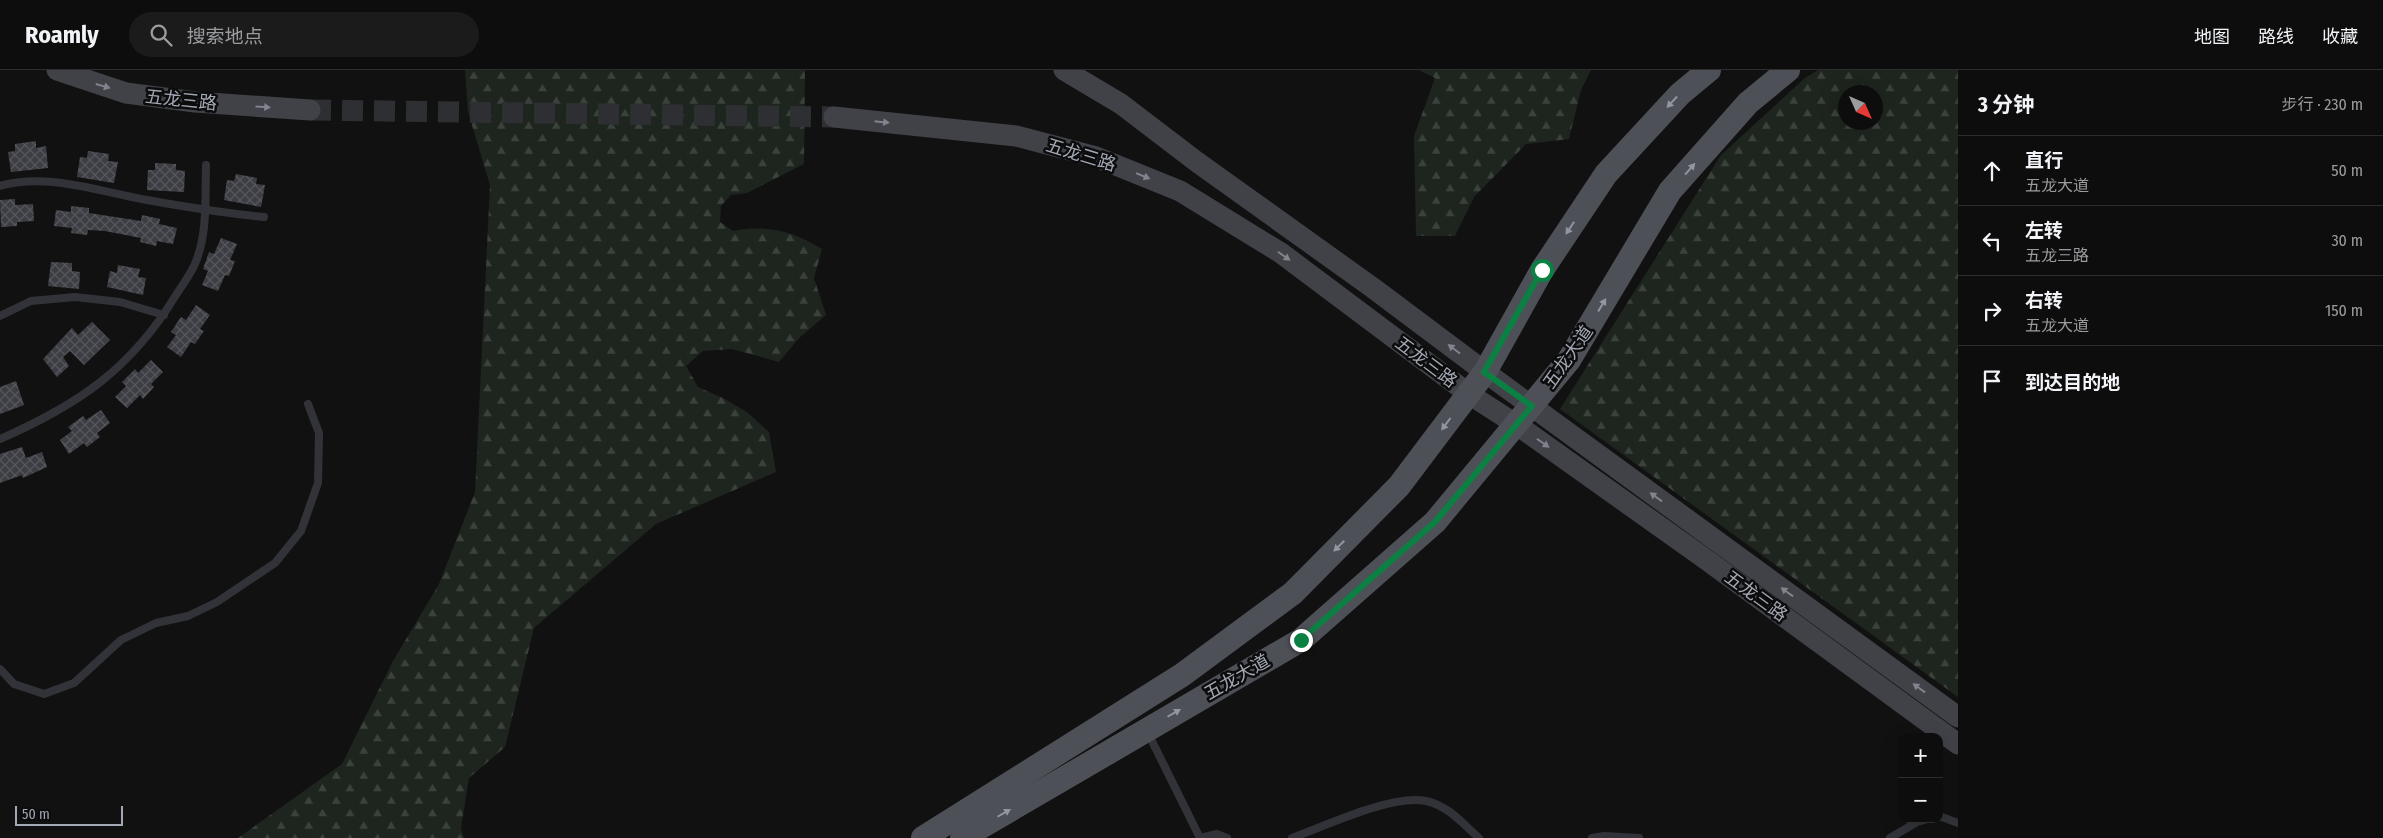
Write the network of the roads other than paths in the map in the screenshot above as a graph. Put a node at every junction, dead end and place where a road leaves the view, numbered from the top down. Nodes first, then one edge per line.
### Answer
1 (57, 70) edge
2 (1064, 70) edge
3 (1709, 70) edge
4 (1788, 70) edge
5 (310, 110) tunnel mouth
6 (834, 117) tunnel mouth
7 (206, 165) dead end
8 (0, 186) edge
9 (204, 211) junction
10 (264, 217) dead end
11 (164, 315) junction
12 (0, 316) edge
13 (1484, 372) junction
14 (1469, 394) junction
15 (308, 404) dead end
16 (1532, 406) junction
17 (1517, 425) junction
18 (0, 439) edge
19 (0, 669) edge
20 (1958, 717) edge
21 (1146, 729) junction
22 (1958, 744) edge
23 (1943, 817) edge
24 (1915, 823) edge
25 (1958, 823) edge
26 (923, 838) edge
27 (962, 838) edge
28 (1200, 838) edge
29 (1227, 838) edge
30 (1292, 838) edge
31 (1479, 838) edge
32 (1592, 838) edge
33 (1639, 838) edge
34 (1890, 838) edge

1 -> 5 main road, 五龙三路
13 -> 2 main road, 五龙三路
3 -> 13 main road, 五龙大道
16 -> 4 main road, 五龙大道
6 -> 14 main road, 五龙三路
7 - 9 lane
8 - 9 lane
9 - 10 lane
9 - 11 lane
11 - 12 lane
11 - 18 lane
13 - 14 main road, 五龙大道
13 - 16 main road, 五龙三路
14 - 17 main road, 五龙三路
14 -> 26 main road, 五龙大道
15 - 19 lane
16 - 17 main road, 五龙大道
20 -> 16 main road, 五龙三路
21 -> 17 main road, 五龙大道
17 -> 22 main road, 五龙三路
27 -> 21 main road, 五龙大道
21 - 28 lane
23 - 25 lane
24 - 34 lane
28 - 29 lane
30 - 31 lane
32 - 33 lane

